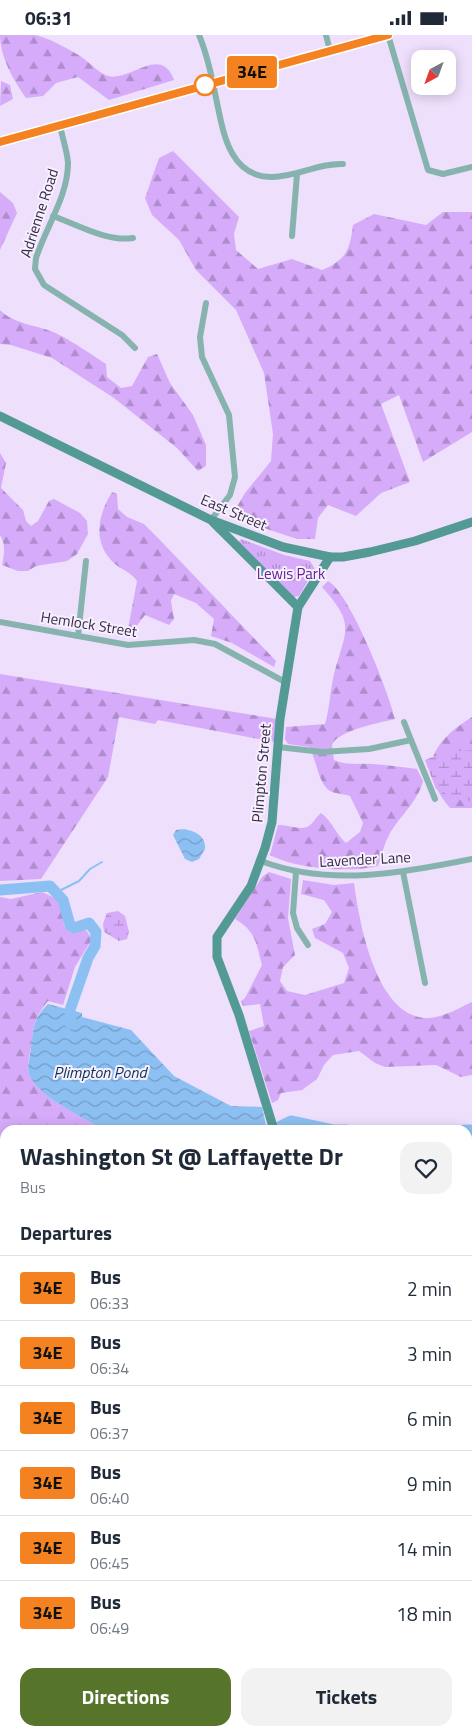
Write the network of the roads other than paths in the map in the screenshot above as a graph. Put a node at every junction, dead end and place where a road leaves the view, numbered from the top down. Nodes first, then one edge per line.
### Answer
1 (199, 35) edge
2 (326, 35) edge
3 (388, 35) edge
4 (330, 51) junction
5 (212, 83) junction
6 (60, 125) junction
7 (0, 143) edge
8 (343, 164) dead end
9 (472, 167) edge
10 (297, 174) junction
11 (53, 216) junction
12 (292, 236) dead end
13 (133, 238) dead end
14 (206, 303) dead end
15 (135, 349) dead end
16 (0, 416) edge
17 (212, 520) junction
18 (472, 522) edge
19 (330, 557) junction
20 (86, 561) dead end
21 (298, 607) junction
22 (0, 622) edge
23 (78, 636) junction
24 (285, 682) junction
25 (404, 722) dead end
26 (411, 740) junction
27 (278, 747) junction
28 (435, 799) dead end
29 (472, 859) edge
30 (261, 861) junction
31 (296, 872) junction
32 (403, 872) junction
33 (308, 945) dead end
34 (425, 983) dead end
35 (273, 1125) edge

1 - 5 street
2 - 4 street
3 - 4 street
3 - 9 street
4 - 5 street
5 - 6 street
5 - 10 street
6 - 7 street
6 - 11 street, Adrienne Road
8 - 10 street
10 - 12 street
11 - 13 street
11 - 15 street, Adrienne Road
14 - 17 street
16 - 17 street, East Street
17 - 19 street, East Street
17 - 21 street
18 - 19 street, East Street
19 - 21 street, Plimpton Street
20 - 23 street
21 - 24 street, Plimpton Street
22 - 23 street, Hemlock Street
23 - 24 street, Hemlock Street
24 - 27 street, Plimpton Street
25 - 26 street
26 - 27 street
26 - 28 street
27 - 30 street, Plimpton Street
29 - 32 street, Lavender Lane
30 - 31 street, Lavender Lane
30 - 35 street, Plimpton Street
31 - 32 street, Lavender Lane
31 - 33 street
32 - 34 street

